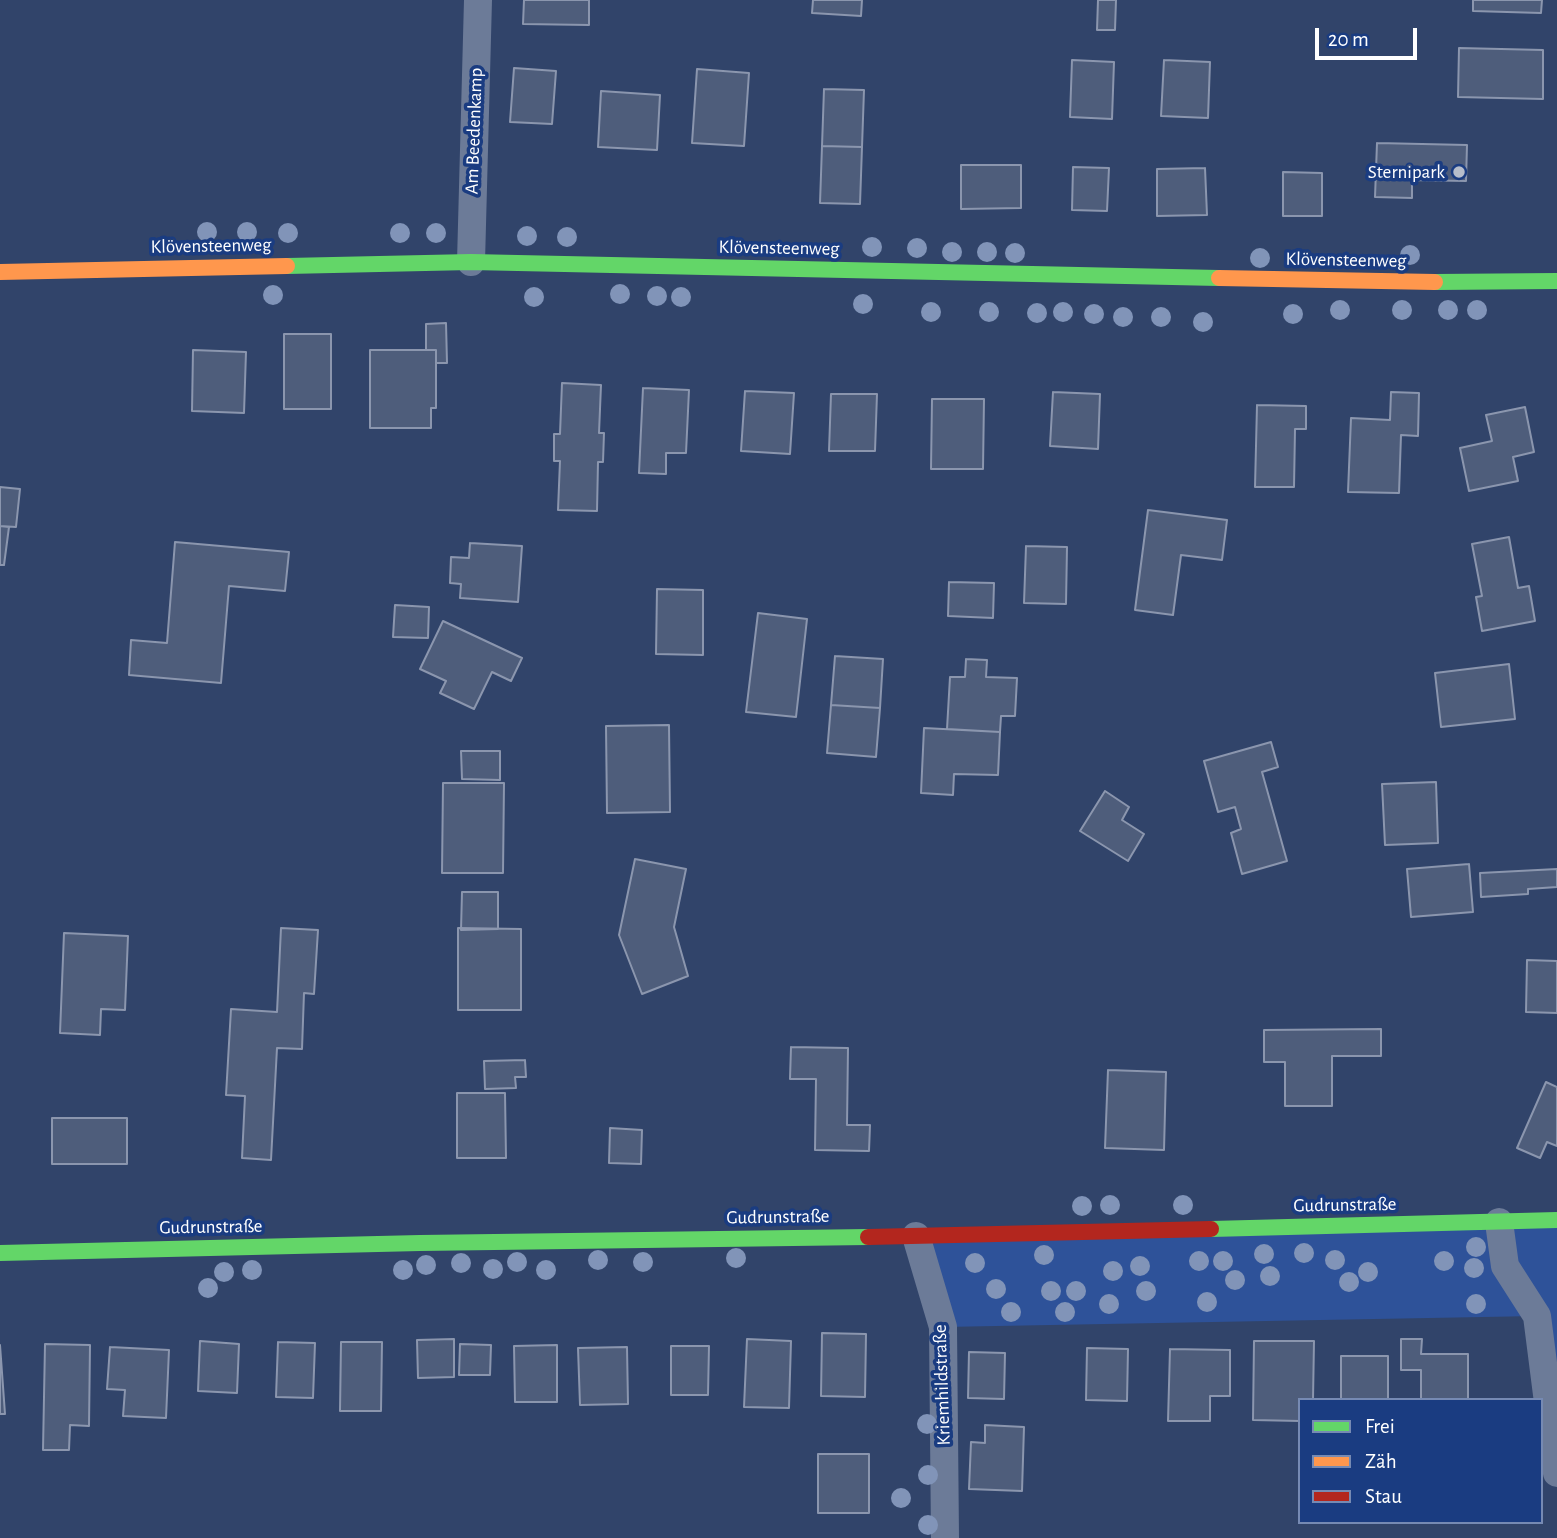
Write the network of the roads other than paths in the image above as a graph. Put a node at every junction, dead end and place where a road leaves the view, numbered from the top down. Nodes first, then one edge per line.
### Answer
1 (478, 0) edge
2 (471, 262) junction
3 (0, 272) edge
4 (1557, 281) edge
5 (1557, 1220) edge
6 (1499, 1222) junction
7 (916, 1236) junction
8 (0, 1253) edge
9 (1557, 1473) edge
10 (945, 1538) edge

1 - 2 street, Am Beedenkamp
2 - 3 street, Klövensteenweg
2 - 4 street, Klövensteenweg
5 - 6 street, Gudrunstraße
6 - 7 street, Gudrunstraße
6 - 9 street
7 - 8 street, Gudrunstraße
7 - 10 street, Kriemhildstraße

